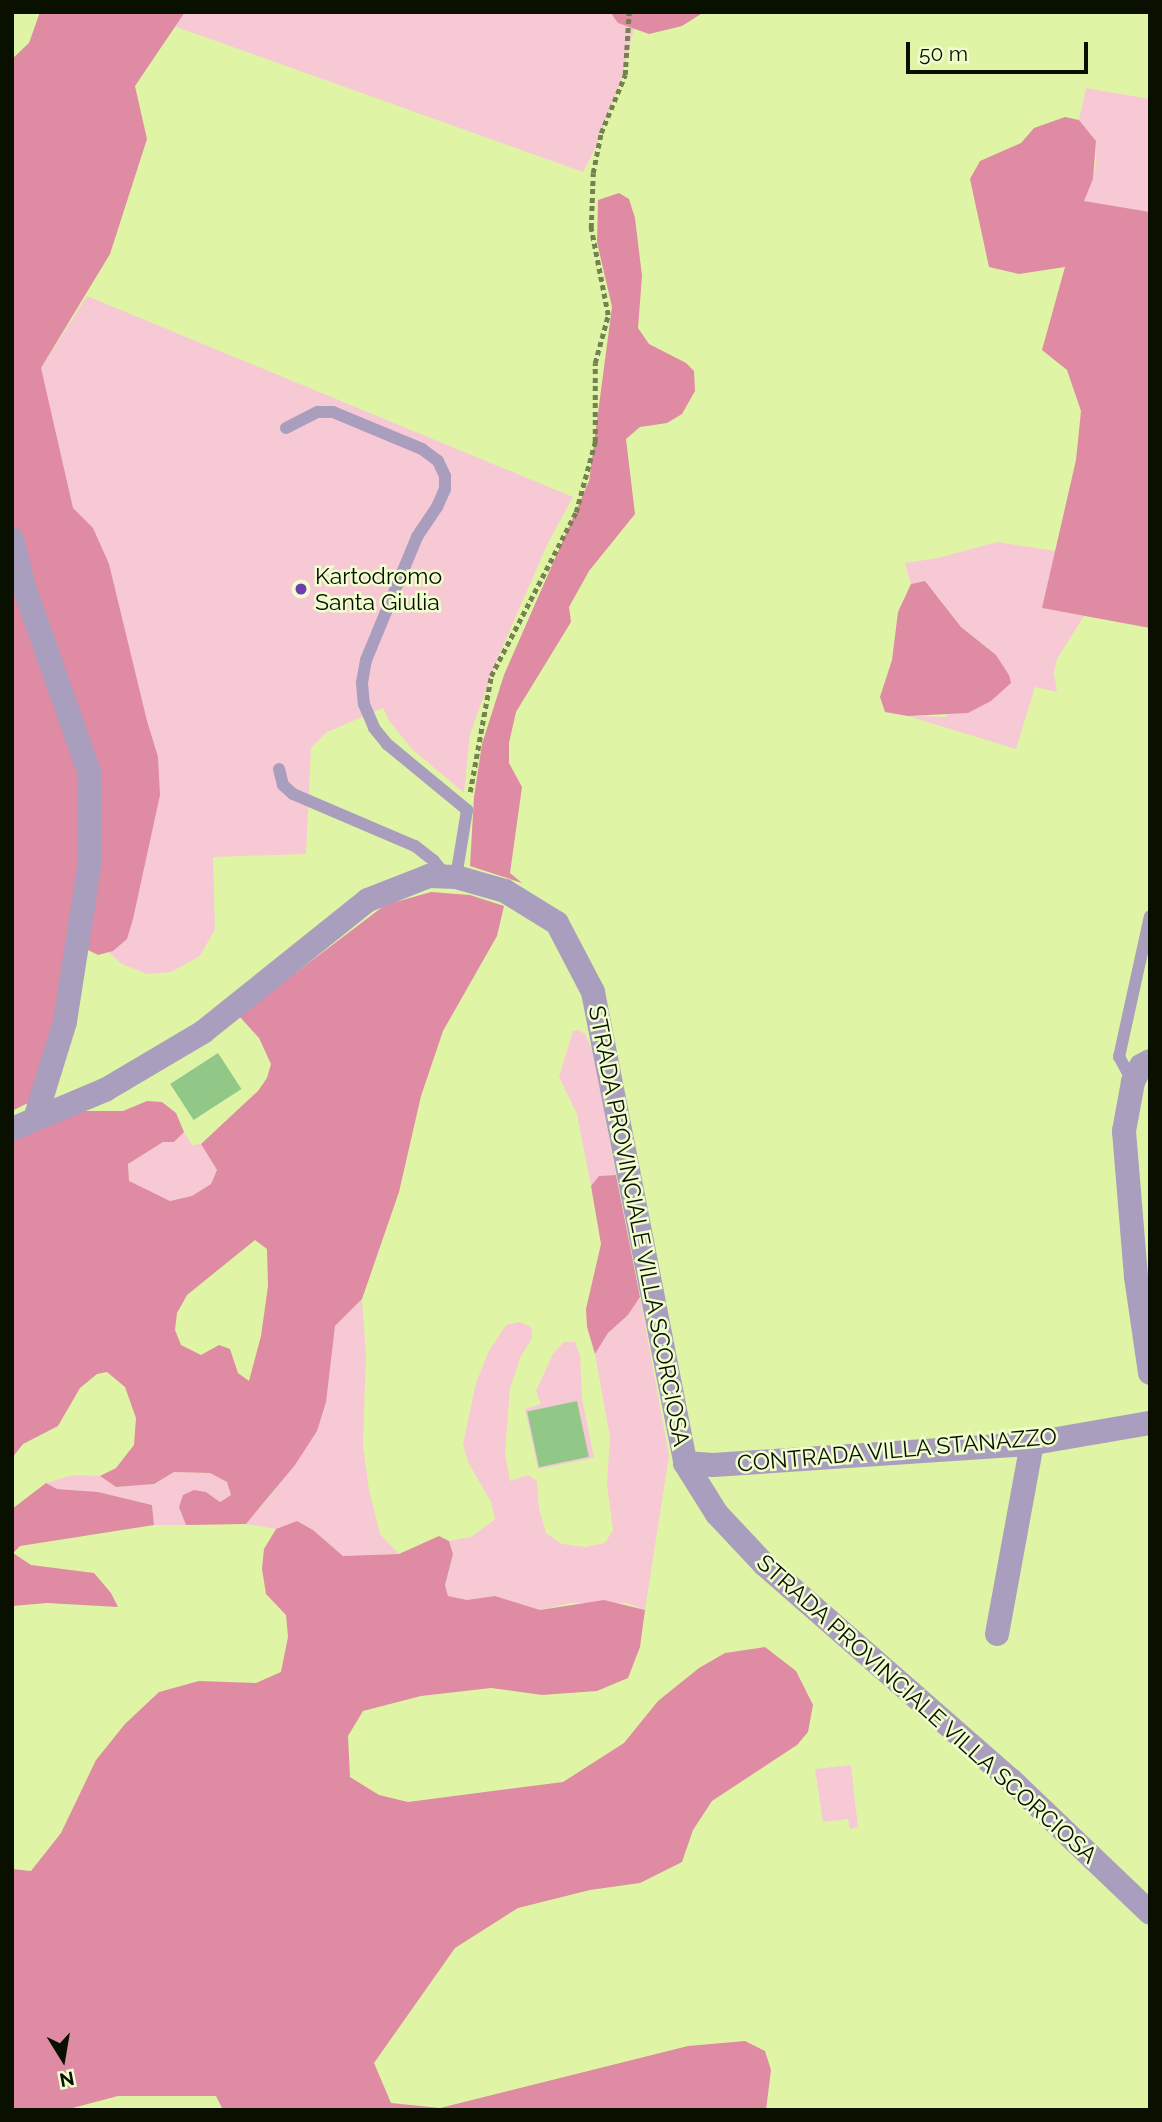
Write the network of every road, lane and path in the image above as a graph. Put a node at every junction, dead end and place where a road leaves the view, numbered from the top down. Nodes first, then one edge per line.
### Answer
1 (629, 12) edge
2 (286, 428) dead end
3 (12, 539) edge
4 (279, 769) dead end
5 (467, 810) junction
6 (451, 877) junction
7 (1150, 916) edge
8 (1150, 1060) edge
9 (1133, 1082) junction
10 (35, 1119) junction
11 (12, 1129) edge
12 (1150, 1373) edge
13 (1150, 1423) edge
14 (1032, 1443) junction
15 (685, 1463) junction
16 (997, 1634) dead end
17 (1150, 1913) edge

1 - 5 path
2 - 5 lane
3 - 10 street
4 - 6 lane
5 - 6 lane
6 - 10 street
6 - 15 street, STRADA PROVINCIALE VILLA SCORCIOSA
7 - 9 lane
8 - 9 street
9 - 12 street
10 - 11 street
13 - 14 street, CONTRADA VILLA STANAZZO
14 - 15 street, CONTRADA VILLA STANAZZO
14 - 16 street
15 - 17 street, STRADA PROVINCIALE VILLA SCORCIOSA

